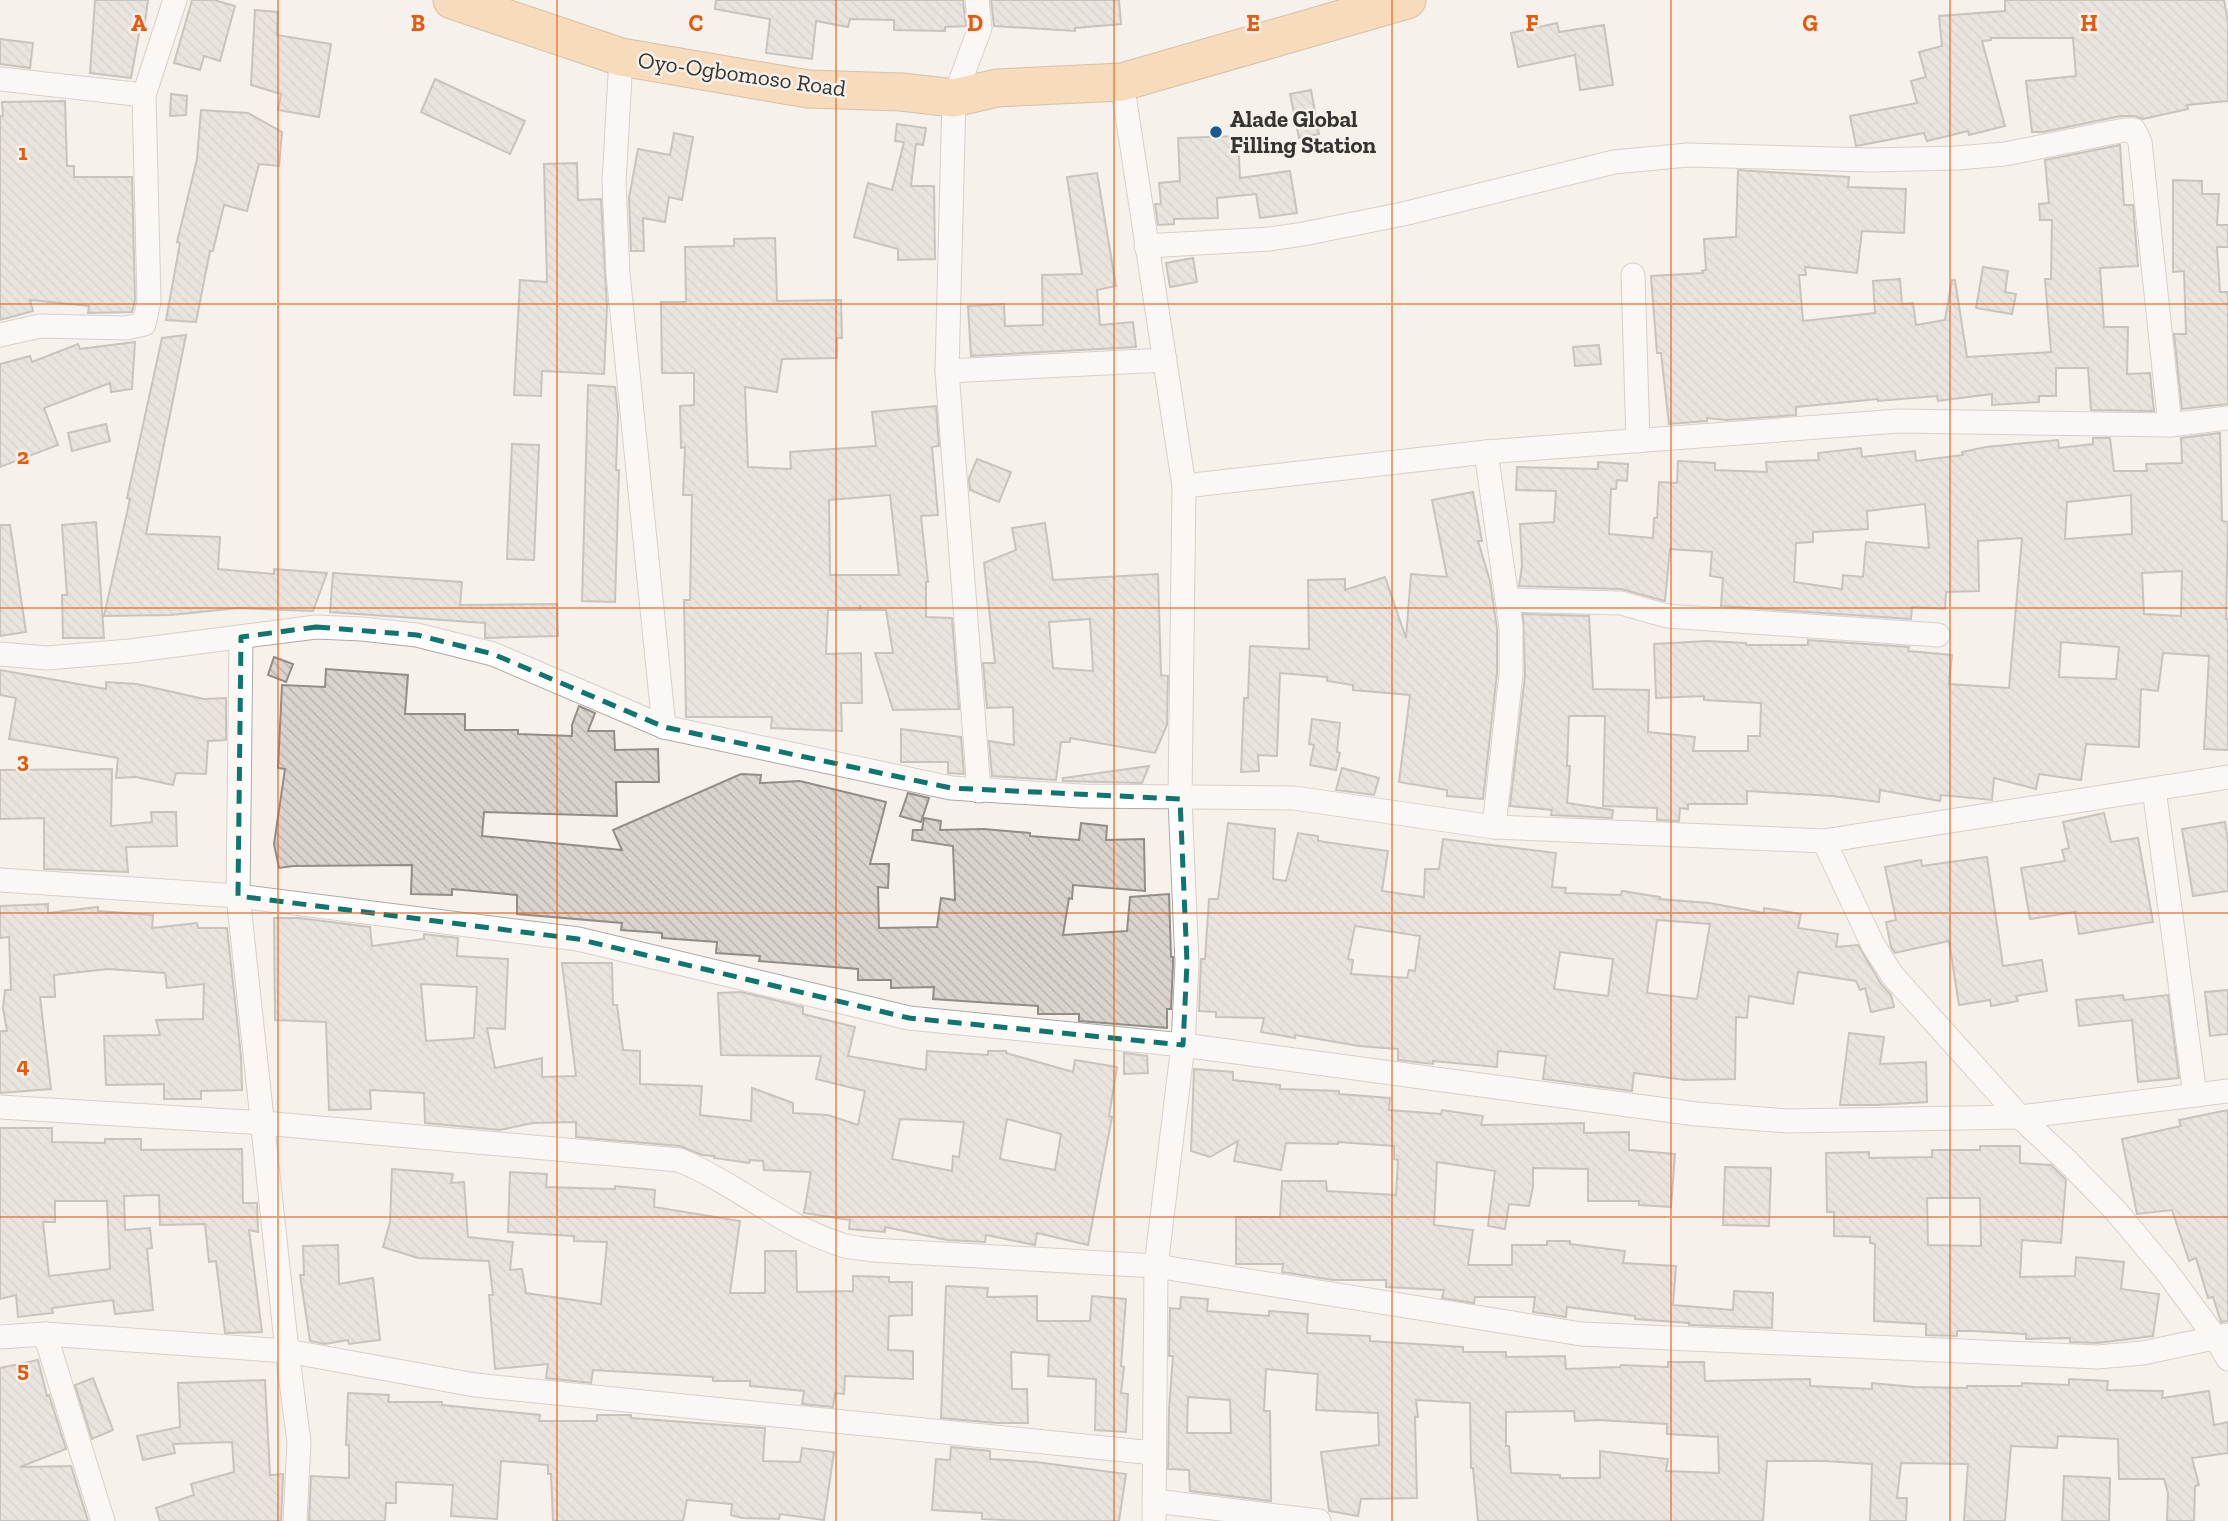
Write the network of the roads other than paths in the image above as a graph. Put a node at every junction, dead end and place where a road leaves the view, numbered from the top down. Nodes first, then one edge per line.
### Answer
1 (175, 0) edge
2 (452, 0) edge
3 (977, 0) edge
4 (1407, 0) edge
5 (518, 11) edge
6 (621, 57) junction
7 (0, 79) edge
8 (1122, 82) junction
9 (144, 95) junction
10 (954, 98) junction
11 (1146, 246) junction
12 (1633, 275) dead end
13 (0, 335) edge
14 (1165, 360) junction
15 (947, 371) junction
16 (2228, 418) edge
17 (2170, 425) junction
18 (1638, 441) junction
19 (1486, 452) junction
20 (1184, 486) junction
21 (1507, 600) junction
22 (1938, 635) dead end
23 (241, 637) junction
24 (0, 654) edge
25 (664, 727) junction
26 (2228, 776) edge
27 (2154, 789) junction
28 (979, 791) junction
29 (1180, 799) junction
30 (1494, 827) junction
31 (1824, 841) junction
32 (0, 880) edge
33 (238, 896) junction
34 (1183, 1045) junction
35 (2228, 1091) edge
36 (2195, 1095) junction
37 (0, 1107) edge
38 (2020, 1117) junction
39 (262, 1123) junction
40 (1156, 1266) junction
41 (45, 1334) junction
42 (2221, 1336) edge
43 (0, 1337) edge
44 (287, 1351) junction
45 (2228, 1359) edge
46 (1154, 1452) junction
47 (1154, 1511) edge
48 (103, 1521) edge
49 (295, 1521) edge
50 (1319, 1521) edge

1 - 9 street
2 - 5 highway, Oyo-Ogbomoso Road
3 - 10 street
4 - 8 highway, Oyo-Ogbomoso Road
5 - 6 highway, Oyo-Ogbomoso Road
6 - 10 highway, Oyo-Ogbomoso Road
6 - 25 street
7 - 9 street
8 - 10 highway, Oyo-Ogbomoso Road
8 - 11 street
9 - 13 street
10 - 15 street
11 - 14 street
11 - 17 street
12 - 18 street
14 - 15 street
14 - 20 street
15 - 28 street
16 - 17 street
17 - 18 street
18 - 19 street
19 - 20 street
19 - 21 street
20 - 29 street
21 - 22 street
21 - 30 street
23 - 24 street
23 - 25 street
23 - 33 street
25 - 28 street
26 - 27 street
27 - 31 street
27 - 36 street
28 - 29 street
29 - 30 street
29 - 34 street
30 - 31 street
31 - 38 street
32 - 33 street
33 - 34 street
33 - 39 street
34 - 38 street
34 - 40 street
35 - 36 street
36 - 38 street
37 - 39 street
38 - 42 street
39 - 40 street
39 - 44 street
40 - 42 street
40 - 46 street
41 - 43 street
41 - 44 street
41 - 48 street
42 - 45 street
44 - 46 street
44 - 49 street
46 - 47 street
47 - 50 street

